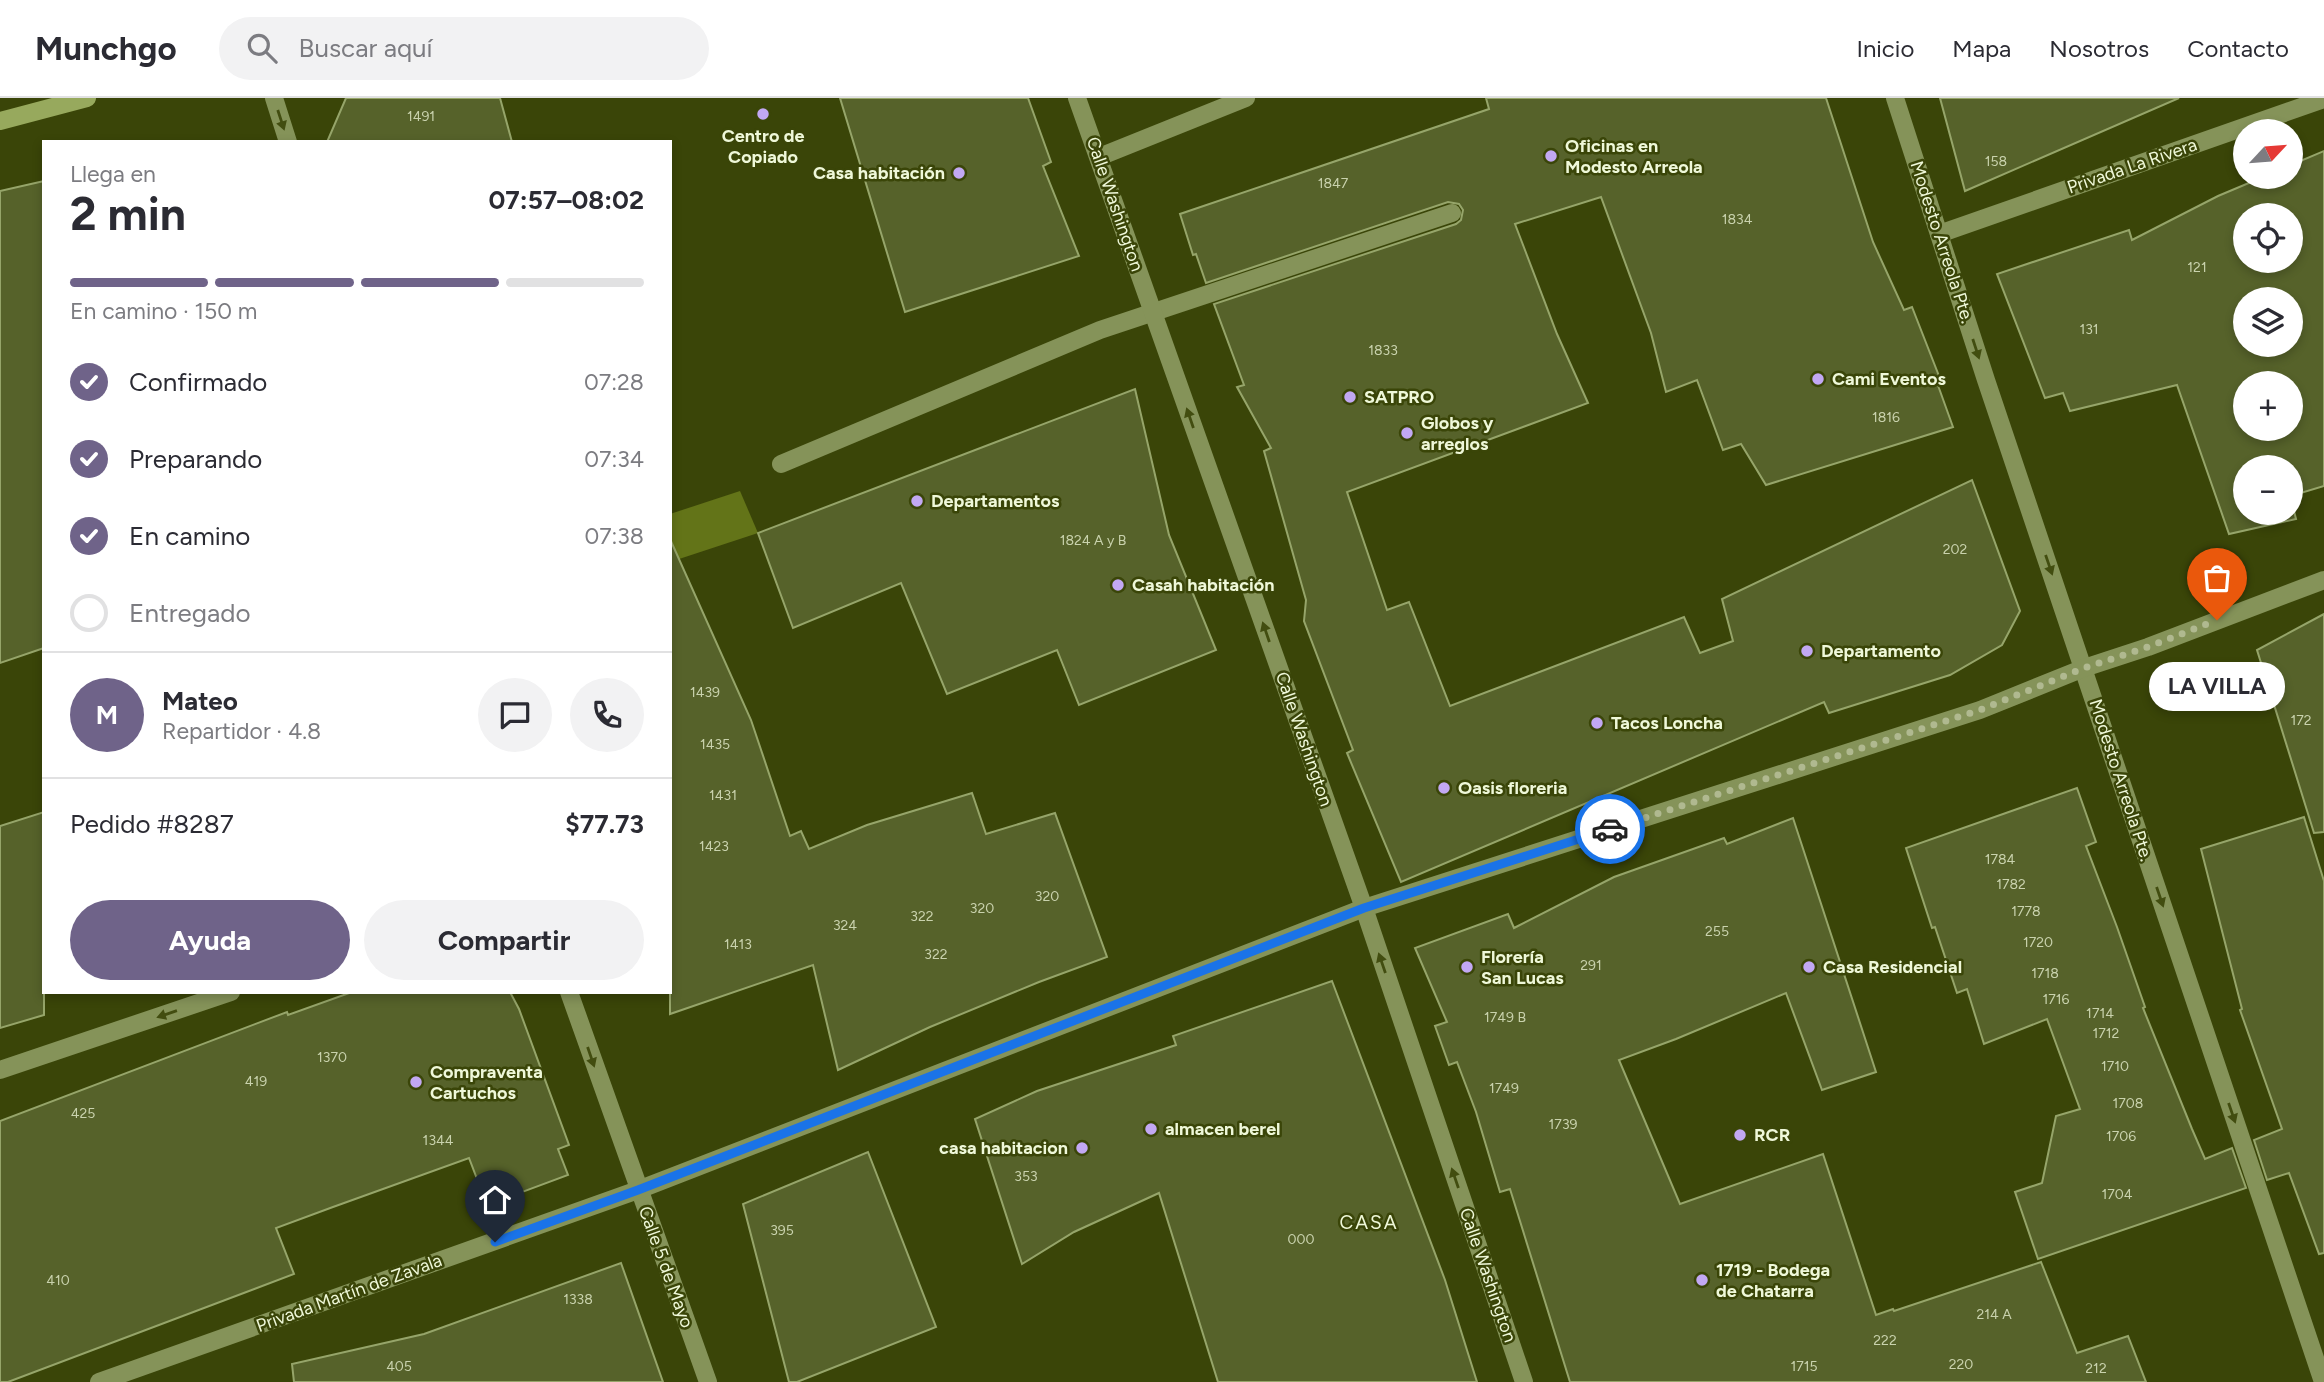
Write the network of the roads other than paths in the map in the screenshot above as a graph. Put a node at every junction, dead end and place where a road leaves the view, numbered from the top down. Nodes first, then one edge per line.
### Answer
1 (87, 98) edge
2 (274, 98) edge
3 (1077, 98) edge
4 (1246, 98) edge
5 (1895, 98) edge
6 (2324, 99) edge
7 (0, 121) edge
8 (287, 140) edge
9 (1098, 158) junction
10 (1452, 213) dead end
11 (1939, 234) junction
12 (1153, 312) junction
13 (780, 464) dead end
14 (2324, 580) edge
15 (2084, 668) junction
16 (1364, 908) junction
17 (226, 994) edge
18 (570, 994) edge
19 (0, 1070) edge
20 (638, 1190) junction
21 (99, 1382) edge
22 (708, 1382) edge
23 (1524, 1382) edge
24 (2323, 1382) edge

1 - 7 main road
2 -> 8 street
3 - 9 street, Calle Washington
4 - 9 street
5 - 11 street, Modesto Arreola Pte.
6 - 11 street, Privada La Rivera
9 - 12 street, Calle Washington
10 - 12 street
11 -> 15 street, Modesto Arreola Pte.
12 - 13 street
16 -> 12 street, Calle Washington
14 - 15 street, Privada Martín de Zavala
15 - 16 street, Privada Martín de Zavala
15 -> 24 street, Modesto Arreola Pte.
16 - 20 street, Privada Martín de Zavala
23 -> 16 street, Calle Washington
17 -> 19 street
18 -> 20 street, Calle 5 de Mayo
20 - 21 street, Privada Martín de Zavala
20 - 22 street, Calle 5 de Mayo

